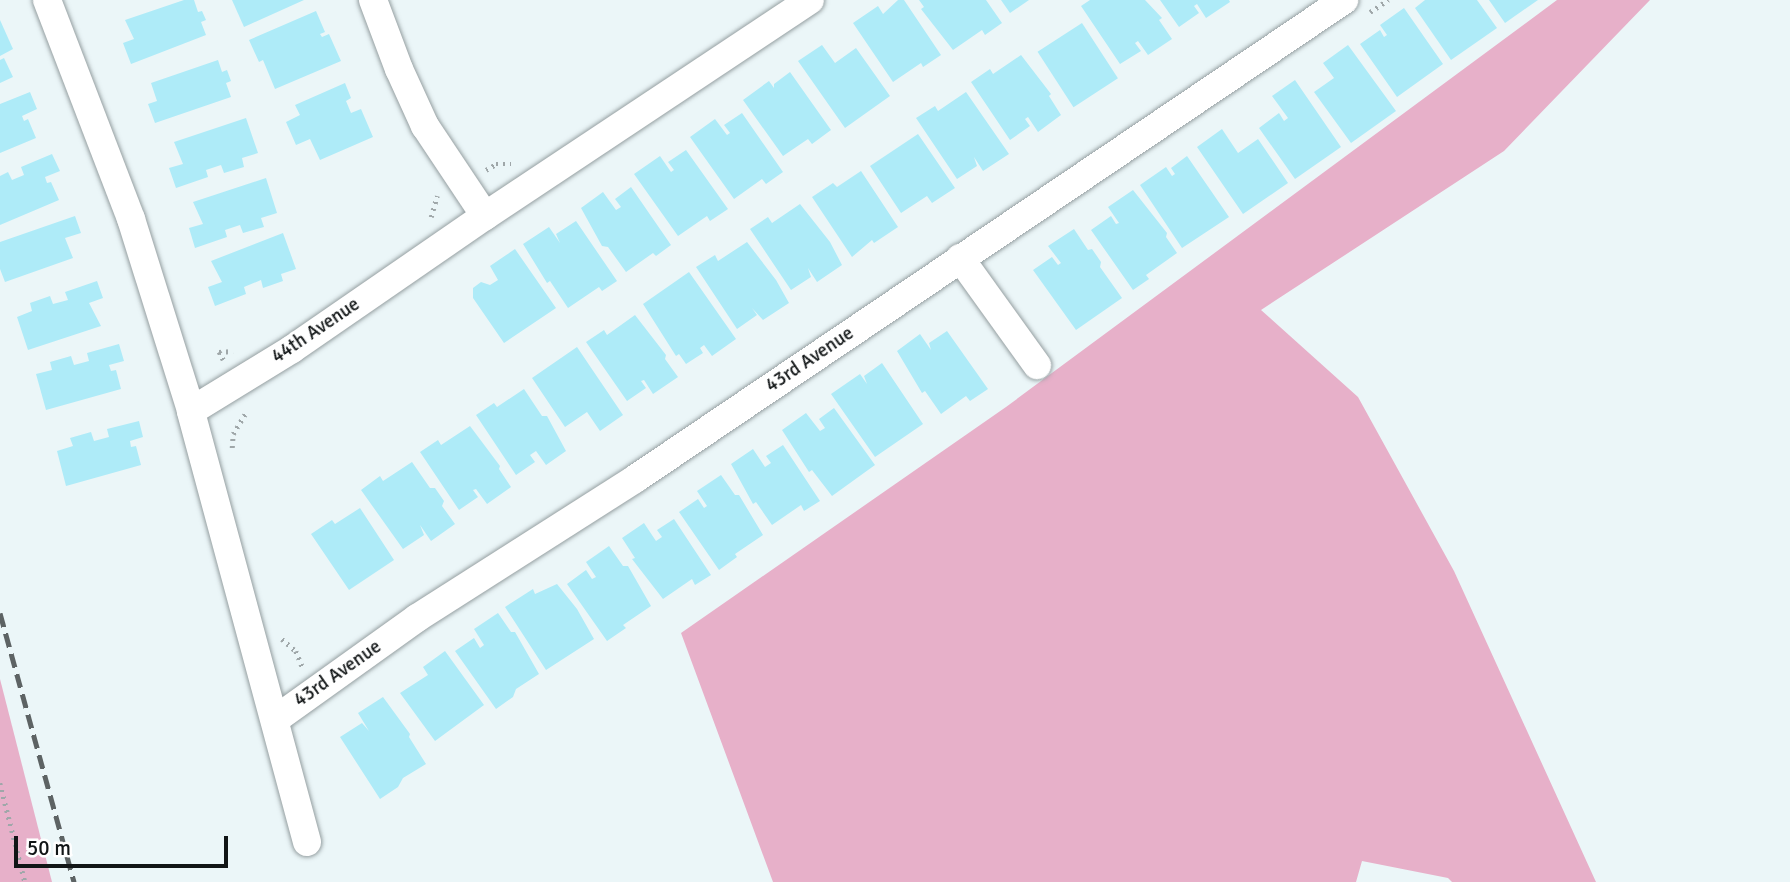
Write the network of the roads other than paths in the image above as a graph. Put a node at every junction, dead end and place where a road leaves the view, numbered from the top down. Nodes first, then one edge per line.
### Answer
1 (47, 0) edge
2 (373, 0) edge
3 (810, 0) edge
4 (1343, 0) edge
5 (775, 9) edge
6 (485, 216) junction
7 (960, 258) junction
8 (1037, 365) dead end
9 (191, 411) junction
10 (276, 719) junction
11 (307, 842) dead end

1 - 9 street
2 - 6 street
3 - 5 street, 44th Avenue
4 - 7 street, 43rd Avenue
5 - 6 street, 44th Avenue
6 - 9 street, 44th Avenue
7 - 8 street
7 - 10 street, 43rd Avenue
9 - 10 street
10 - 11 street

